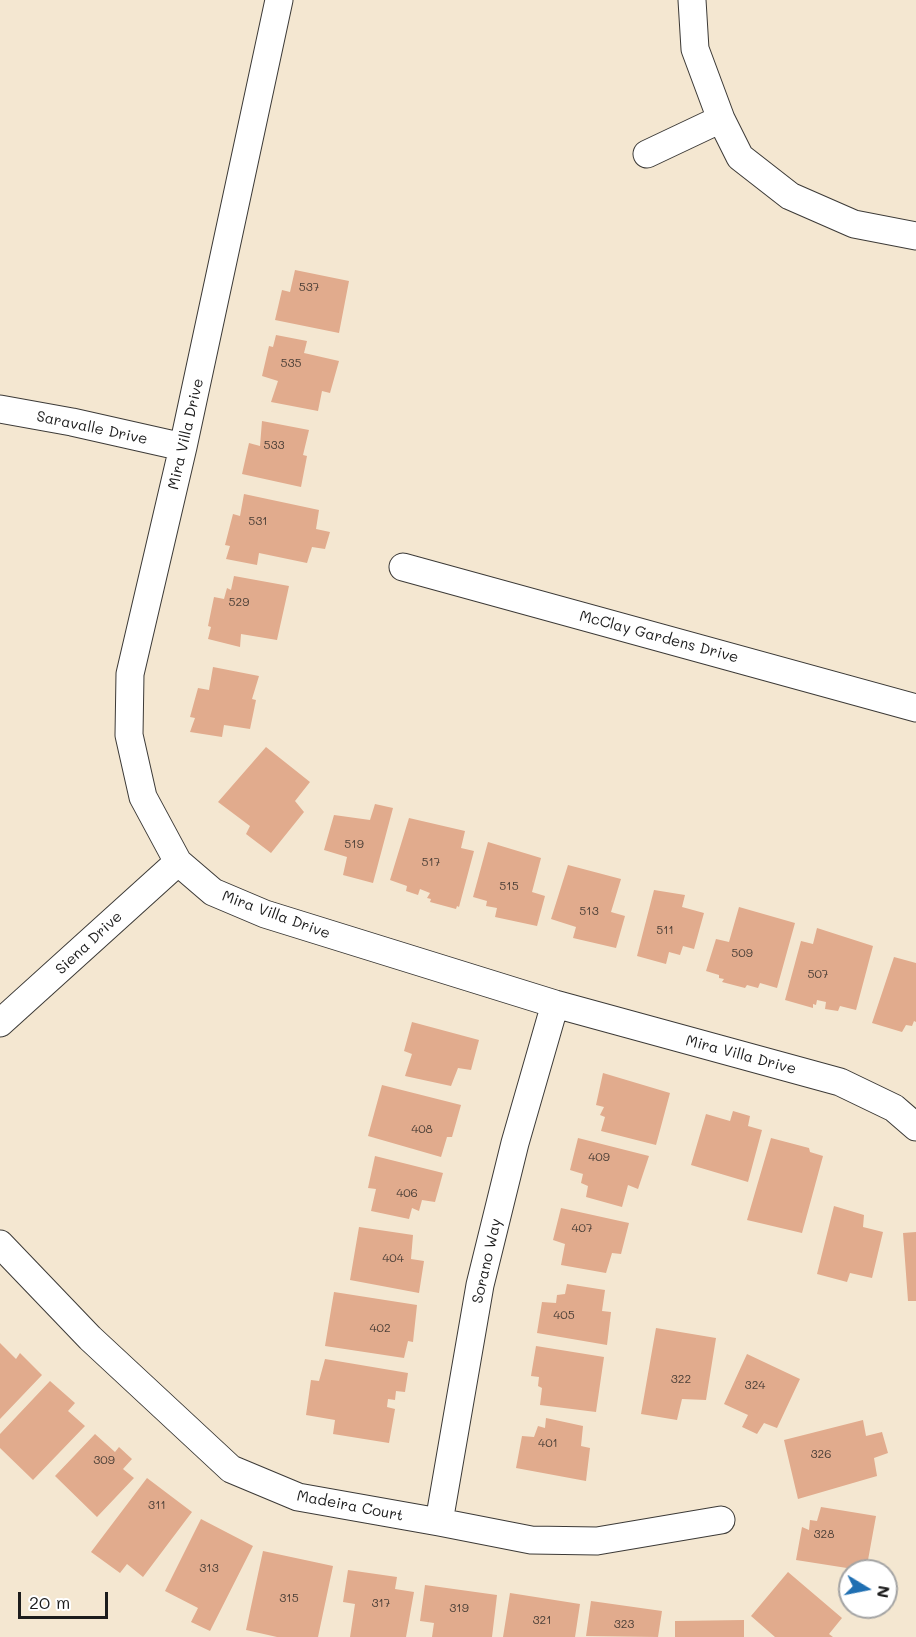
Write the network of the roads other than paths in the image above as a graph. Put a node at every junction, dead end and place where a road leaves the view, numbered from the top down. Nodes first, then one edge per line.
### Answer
1 (279, 0) edge
2 (692, 0) edge
3 (721, 120) junction
4 (647, 154) dead end
5 (916, 237) edge
6 (0, 410) edge
7 (183, 447) junction
8 (403, 567) dead end
9 (916, 708) edge
10 (178, 861) junction
11 (555, 1004) junction
12 (0, 1023) edge
13 (916, 1127) edge
14 (0, 1244) edge
15 (721, 1520) dead end
16 (439, 1522) junction

1 - 7 street, Mira Villa Drive
2 - 3 street
3 - 4 street
3 - 5 street
6 - 7 street, Saravalle Drive
7 - 10 street, Mira Villa Drive
8 - 9 street, McClay Gardens Drive
10 - 11 street, Mira Villa Drive
10 - 12 street, Siena Drive
11 - 13 street, Mira Villa Drive
11 - 16 street, Sorano Way
14 - 16 street, Madeira Court
15 - 16 street, Madeira Court

